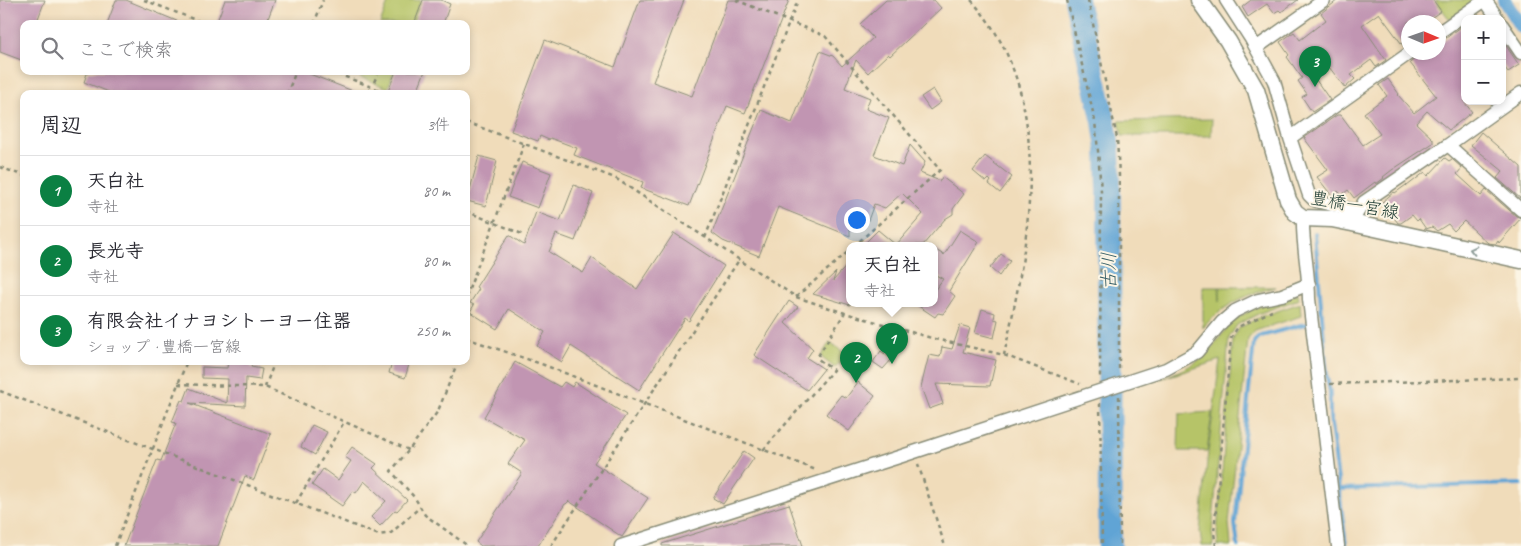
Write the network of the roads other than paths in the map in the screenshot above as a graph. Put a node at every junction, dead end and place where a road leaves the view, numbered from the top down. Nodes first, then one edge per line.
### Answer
1 (1199, 0) edge
2 (1226, 0) edge
3 (1324, 0) edge
4 (1464, 15) edge
5 (1495, 15) edge
6 (1461, 17) edge
7 (1446, 27) edge
8 (1506, 31) edge
9 (1256, 48) junction
10 (1521, 53) edge
11 (1401, 59) edge
12 (1521, 93) edge
13 (1290, 138) junction
14 (1448, 145) junction
15 (1521, 210) edge
16 (1354, 217) junction
17 (1303, 218) junction
18 (1521, 260) edge
19 (1309, 284) junction
20 (621, 546) edge
21 (1338, 546) edge

1 - 17 main road, 豊橋一宮線
2 - 9 street
3 - 9 street
4 - 5 street
6 - 7 street
8 - 10 street
9 - 13 street
11 - 13 street
12 - 14 street
13 - 16 street
14 - 15 street
14 - 16 street
16 - 17 main road, 豊橋一宮線
18 -> 16 main road, 豊橋一宮線
17 - 19 street
19 - 20 street
19 - 21 street

